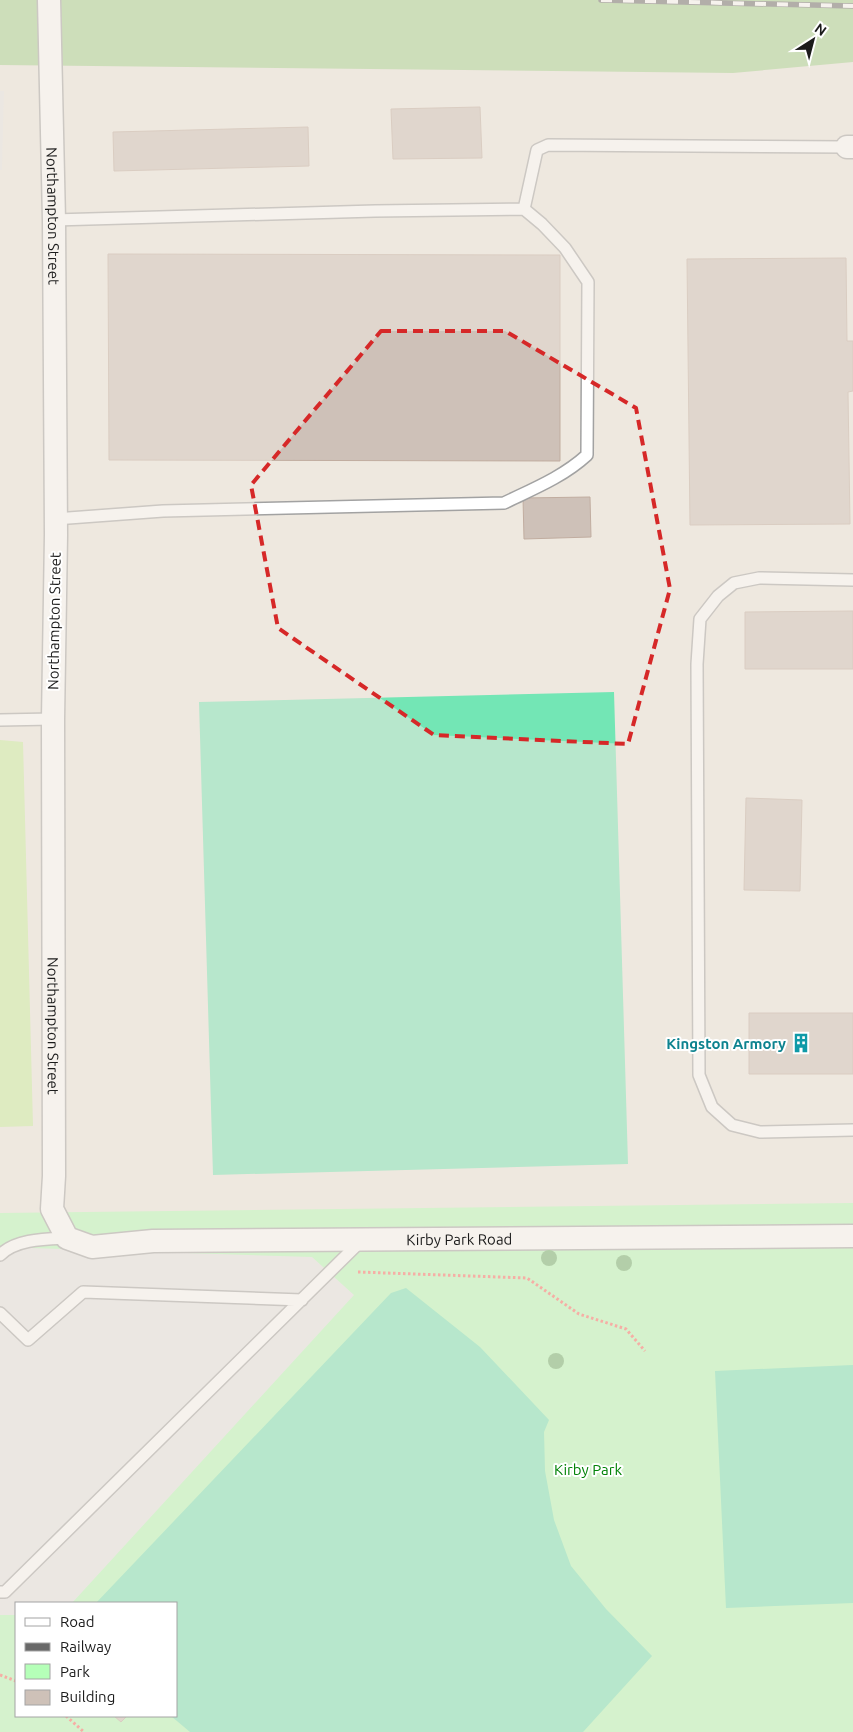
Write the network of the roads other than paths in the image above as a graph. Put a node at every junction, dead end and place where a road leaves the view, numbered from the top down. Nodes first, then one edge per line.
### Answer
1 (49, 0) edge
2 (850, 147) edge
3 (524, 209) junction
4 (54, 220) junction
5 (55, 519) junction
6 (853, 580) edge
7 (0, 720) edge
8 (53, 720) junction
9 (853, 1130) edge
10 (853, 1236) edge
11 (67, 1238) junction
12 (363, 1239) junction
13 (0, 1255) edge
14 (302, 1300) junction
15 (0, 1313) edge
16 (0, 1592) edge

1 - 4 street, Northampton Street
2 - 3 lane
3 - 4 lane
3 - 5 lane
4 - 5 street, Northampton Street
5 - 8 street, Northampton Street
6 - 9 lane
7 - 8 lane
8 - 11 street, Northampton Street
10 - 12 street, Kirby Park Road
11 - 12 street, Kirby Park Road
11 - 13 lane
12 - 14 lane
14 - 15 lane
14 - 16 lane

